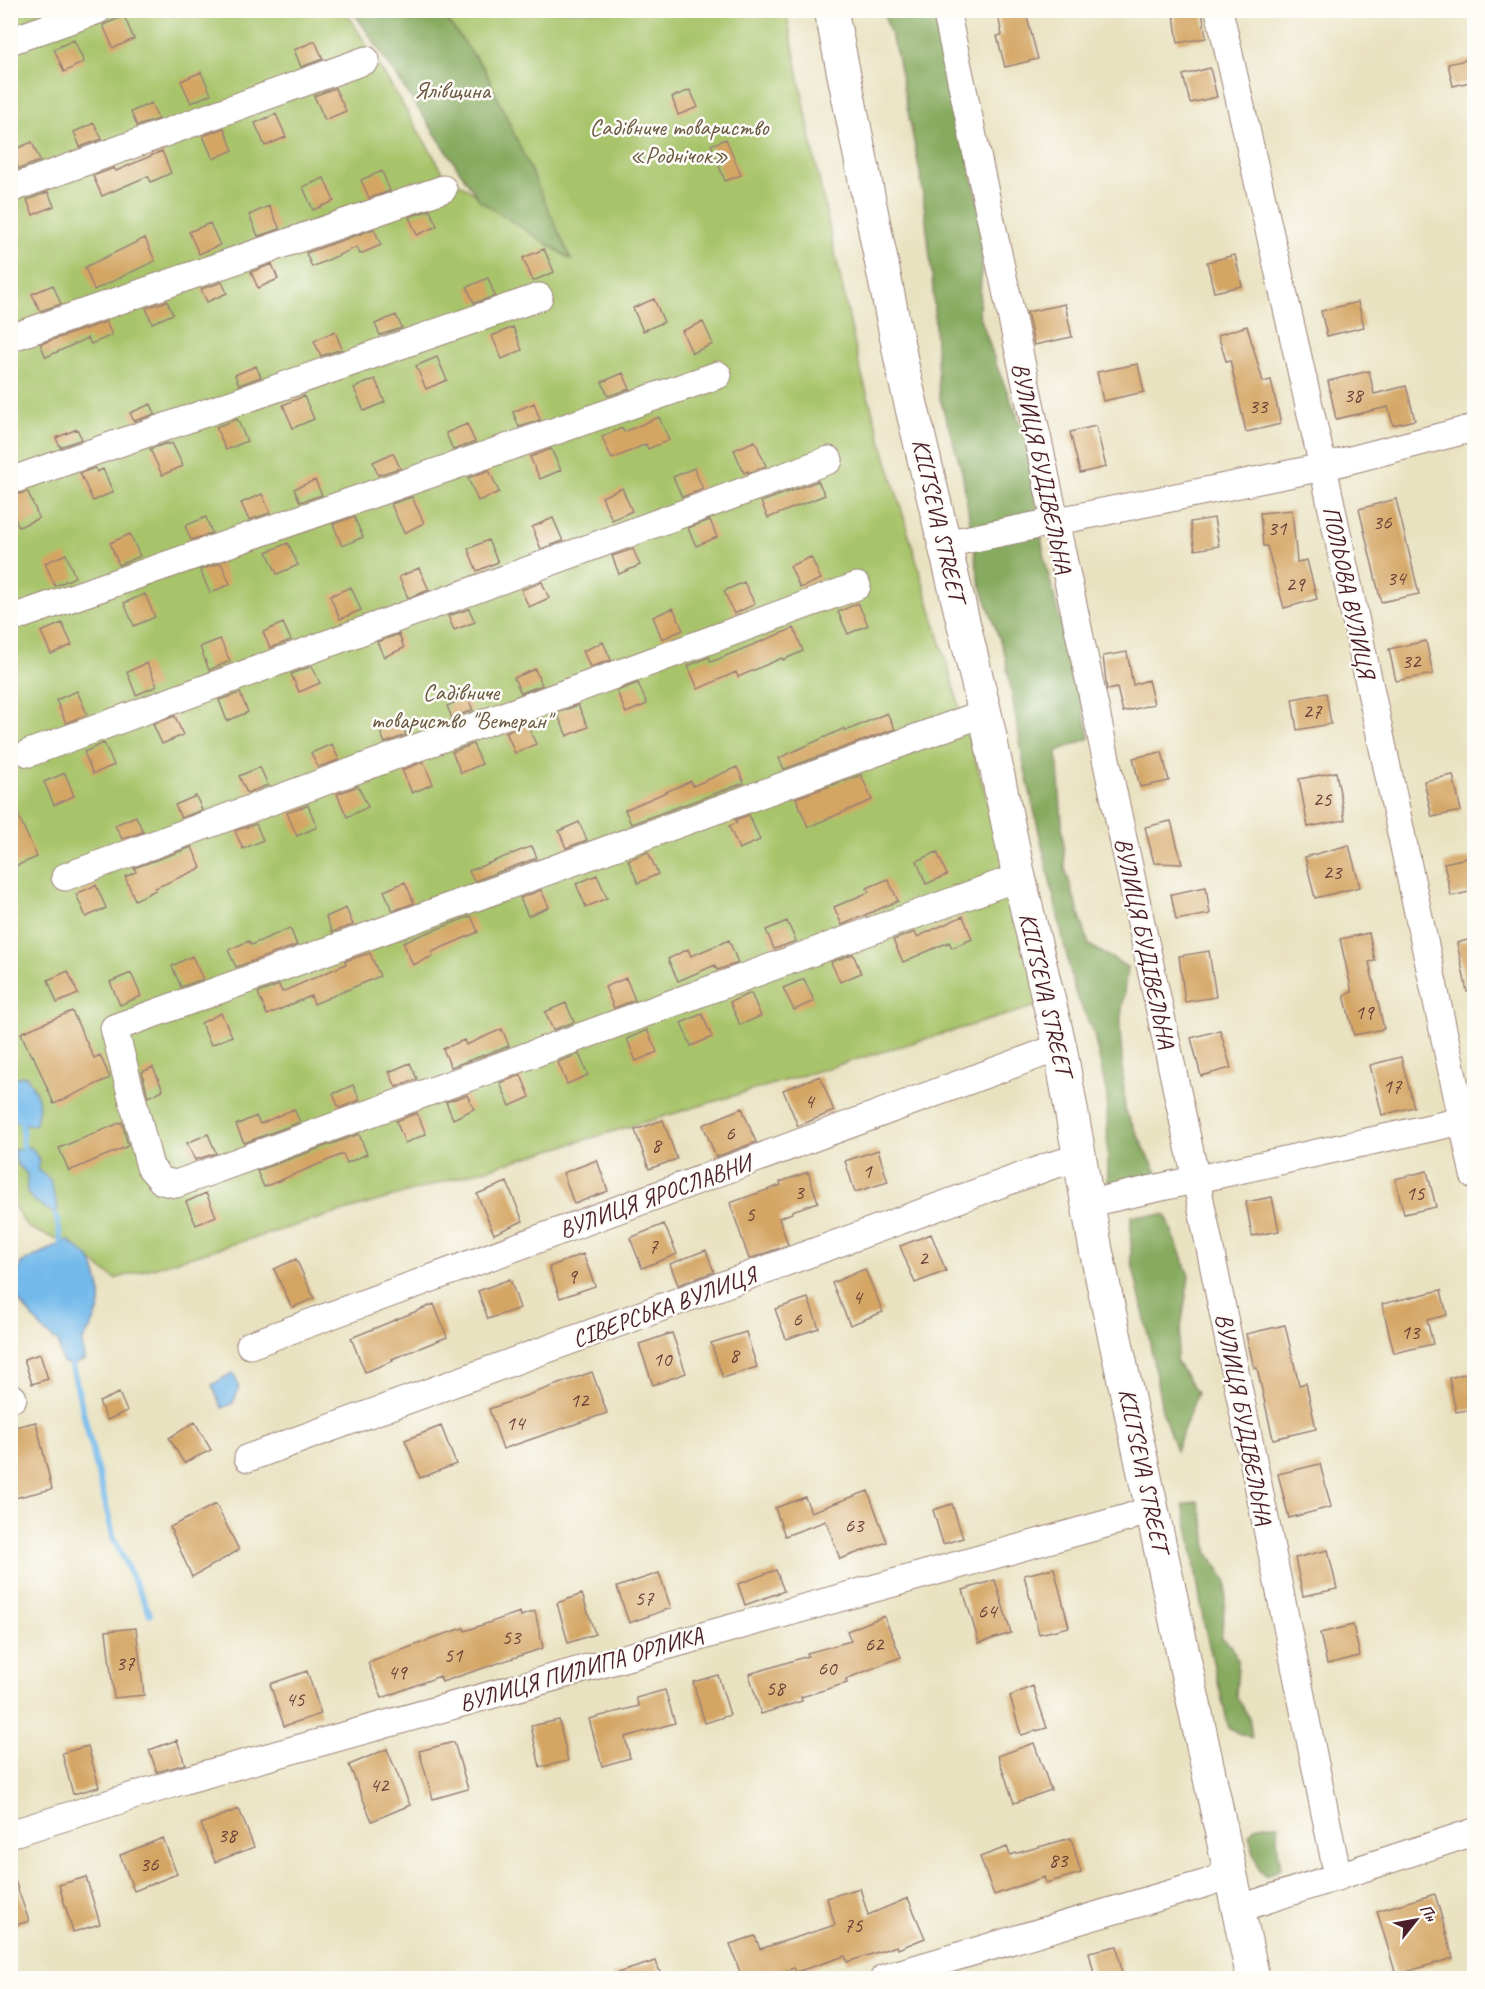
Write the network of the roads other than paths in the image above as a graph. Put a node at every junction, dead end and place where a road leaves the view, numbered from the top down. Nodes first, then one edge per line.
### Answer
1 (98, 10) edge
2 (831, 10) edge
3 (946, 10) edge
4 (1220, 10) edge
5 (10, 41) edge
6 (366, 60) dead end
7 (10, 189) edge
8 (442, 189) dead end
9 (539, 297) dead end
10 (10, 338) edge
11 (718, 375) dead end
12 (1474, 428) edge
13 (829, 460) dead end
14 (1323, 467) junction
15 (10, 481) edge
16 (1054, 521) junction
17 (945, 544) junction
18 (857, 586) dead end
19 (10, 620) edge
20 (985, 713) junction
21 (29, 753) dead end
22 (64, 877) dead end
23 (1019, 877) junction
24 (1060, 1047) junction
25 (1462, 1121) junction
26 (1081, 1157) junction
27 (1474, 1175) edge
28 (1196, 1180) junction
29 (1089, 1203) junction
30 (250, 1345) dead end
31 (248, 1458) dead end
32 (1153, 1508) junction
33 (1474, 1832) edge
34 (10, 1834) edge
35 (1230, 1873) junction
36 (1338, 1877) junction
37 (1238, 1909) junction
38 (884, 1978) edge
39 (1253, 1978) edge

1 - 5 street
2 - 17 main road, KILTSEVA STREET
3 - 16 street, ВУЛИЦЯ БУДІВЕЛЬНА
4 - 14 street, ПОЛЬОВА ВУЛИЦЯ
6 - 7 street
8 - 10 street
9 - 15 street
11 - 19 street
12 - 14 street
13 - 21 street
14 - 16 street
14 - 25 street, ПОЛЬОВА ВУЛИЦЯ
16 - 17 street
16 - 28 street, ВУЛИЦЯ БУДІВЕЛЬНА
17 - 20 main road, KILTSEVA STREET
18 - 22 street
20 - 23 main road, KILTSEVA STREET
20 - 23 street
23 - 24 main road, KILTSEVA STREET
24 - 26 main road, KILTSEVA STREET
24 - 30 street, ВУЛИЦЯ ЯРОСЛАВНИ
25 - 27 street, ПОЛЬОВА ВУЛИЦЯ
25 - 28 street
26 - 29 main road, KILTSEVA STREET
26 - 31 street, СІВЕРСЬКА ВУЛИЦЯ
28 - 29 street
28 - 36 street, ВУЛИЦЯ БУДІВЕЛЬНА
29 - 32 main road, KILTSEVA STREET
32 - 34 street, ВУЛИЦЯ ПИЛИПА ОРЛИКА
32 - 35 main road, KILTSEVA STREET
33 - 36 street
35 - 37 main road, KILTSEVA STREET
35 - 38 street
36 - 37 street
37 - 39 main road, KILTSEVA STREET

